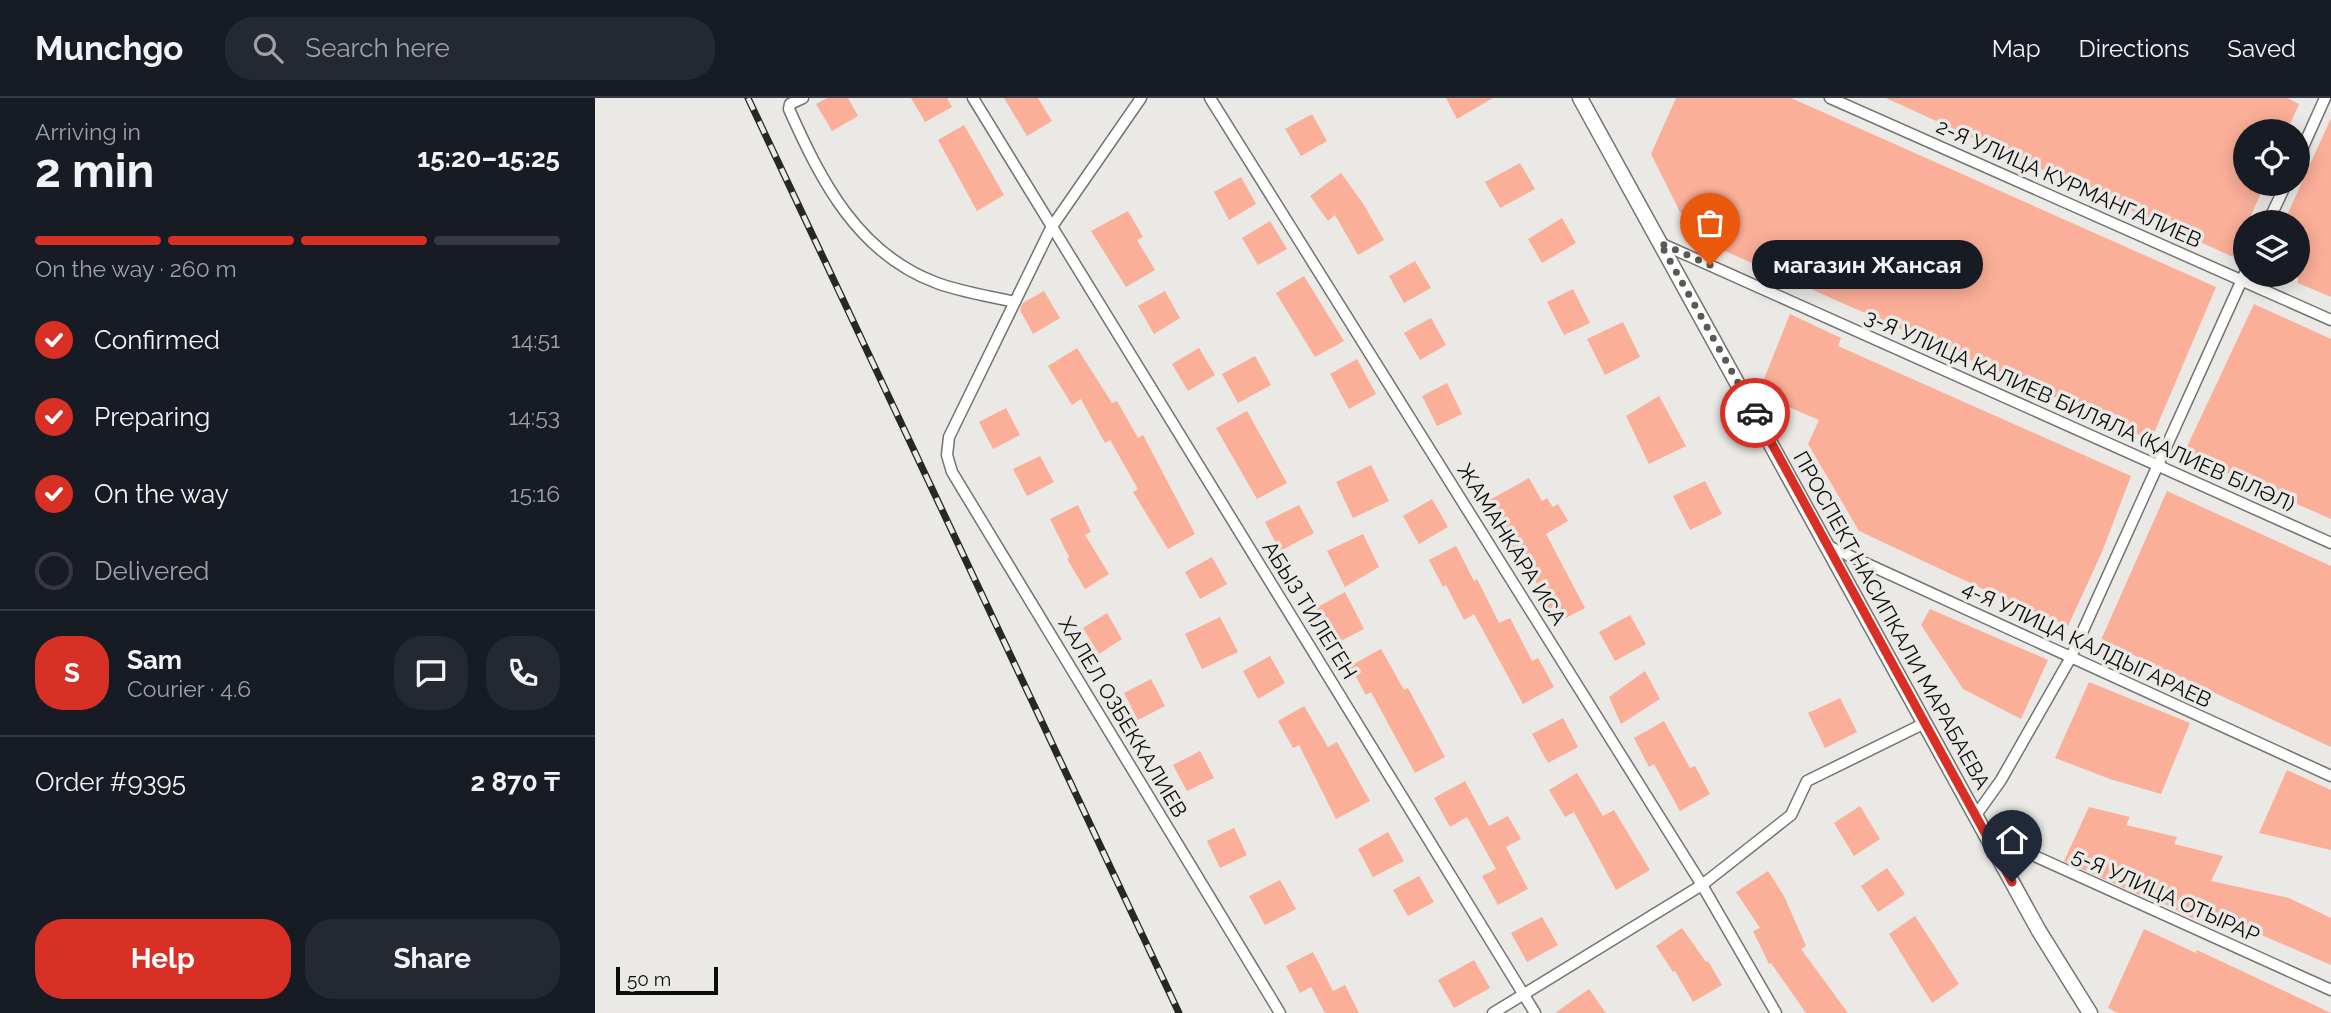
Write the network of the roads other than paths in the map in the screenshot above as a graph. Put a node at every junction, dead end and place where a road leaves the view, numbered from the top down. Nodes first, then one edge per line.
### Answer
1 (803, 98) edge
2 (973, 98) edge
3 (1141, 98) edge
4 (1210, 98) edge
5 (1580, 98) edge
6 (1830, 98) edge
7 (2325, 98) edge
8 (2310, 131) edge
9 (1051, 228) junction
10 (1660, 243) junction
11 (2233, 271) edge
12 (2239, 287) edge
13 (2266, 287) edge
14 (1015, 302) junction
15 (2331, 320) edge
16 (2158, 466) junction
17 (2331, 543) edge
18 (1828, 546) junction
19 (2070, 659) junction
20 (1925, 723) junction
21 (2331, 776) edge
22 (1976, 816) junction
23 (1986, 834) junction
24 (1702, 886) junction
25 (2331, 990) edge
26 (1523, 993) junction
27 (1280, 1013) edge
28 (1493, 1013) edge
29 (1535, 1013) edge
30 (1776, 1013) edge
31 (2090, 1013) edge

1 - 14 street
2 - 9 street, АБЫЗ ТИЛЕГЕН
3 - 9 street
4 - 24 street, ЖАМАНКАРА ИСА
5 - 10 main road, ПРОСПЕКТ НАСИПКАЛИ МАРАБАЕВА
6 - 11 street, 2-Я УЛИЦА КУРМАНГАЛИЕВ
7 - 8 street
9 - 14 street
9 - 26 street, АБЫЗ ТИЛЕГЕН
10 - 16 street, 3-Я УЛИЦА КАЛИЕВ БИЛЯЛА (ҚАЛИЕВ БІЛӘЛ)
10 - 18 main road, ПРОСПЕКТ НАСИПКАЛИ МАРАБАЕВА
12 - 16 street
13 - 15 street, 2-Я УЛИЦА КУРМАНГАЛИЕВ
14 - 27 street, ХАЛЕЛ ОЗБЕККАЛИЕВ
16 - 17 street, 3-Я УЛИЦА КАЛИЕВ БИЛЯЛА (ҚАЛИЕВ БІЛӘЛ)
16 - 19 street
18 - 19 street, 4-Я УЛИЦА КАЛДЫГАРАЕВ
18 - 20 main road, ПРОСПЕКТ НАСИПКАЛИ МАРАБАЕВА
19 - 21 street, 4-Я УЛИЦА КАЛДЫГАРАЕВ
19 - 22 street
20 - 22 main road, ПРОСПЕКТ НАСИПКАЛИ МАРАБАЕВА
20 - 24 street
22 - 23 main road, ПРОСПЕКТ НАСИПКАЛИ МАРАБАЕВА
23 - 25 street, 5-Я УЛИЦА ОТЫРАР
23 - 31 main road, ПРОСПЕКТ НАСИПКАЛИ МАРАБАЕВА
24 - 26 street
24 - 30 street, ЖАМАНКАРА ИСА
26 - 28 street
26 - 29 street, АБЫЗ ТИЛЕГЕН

